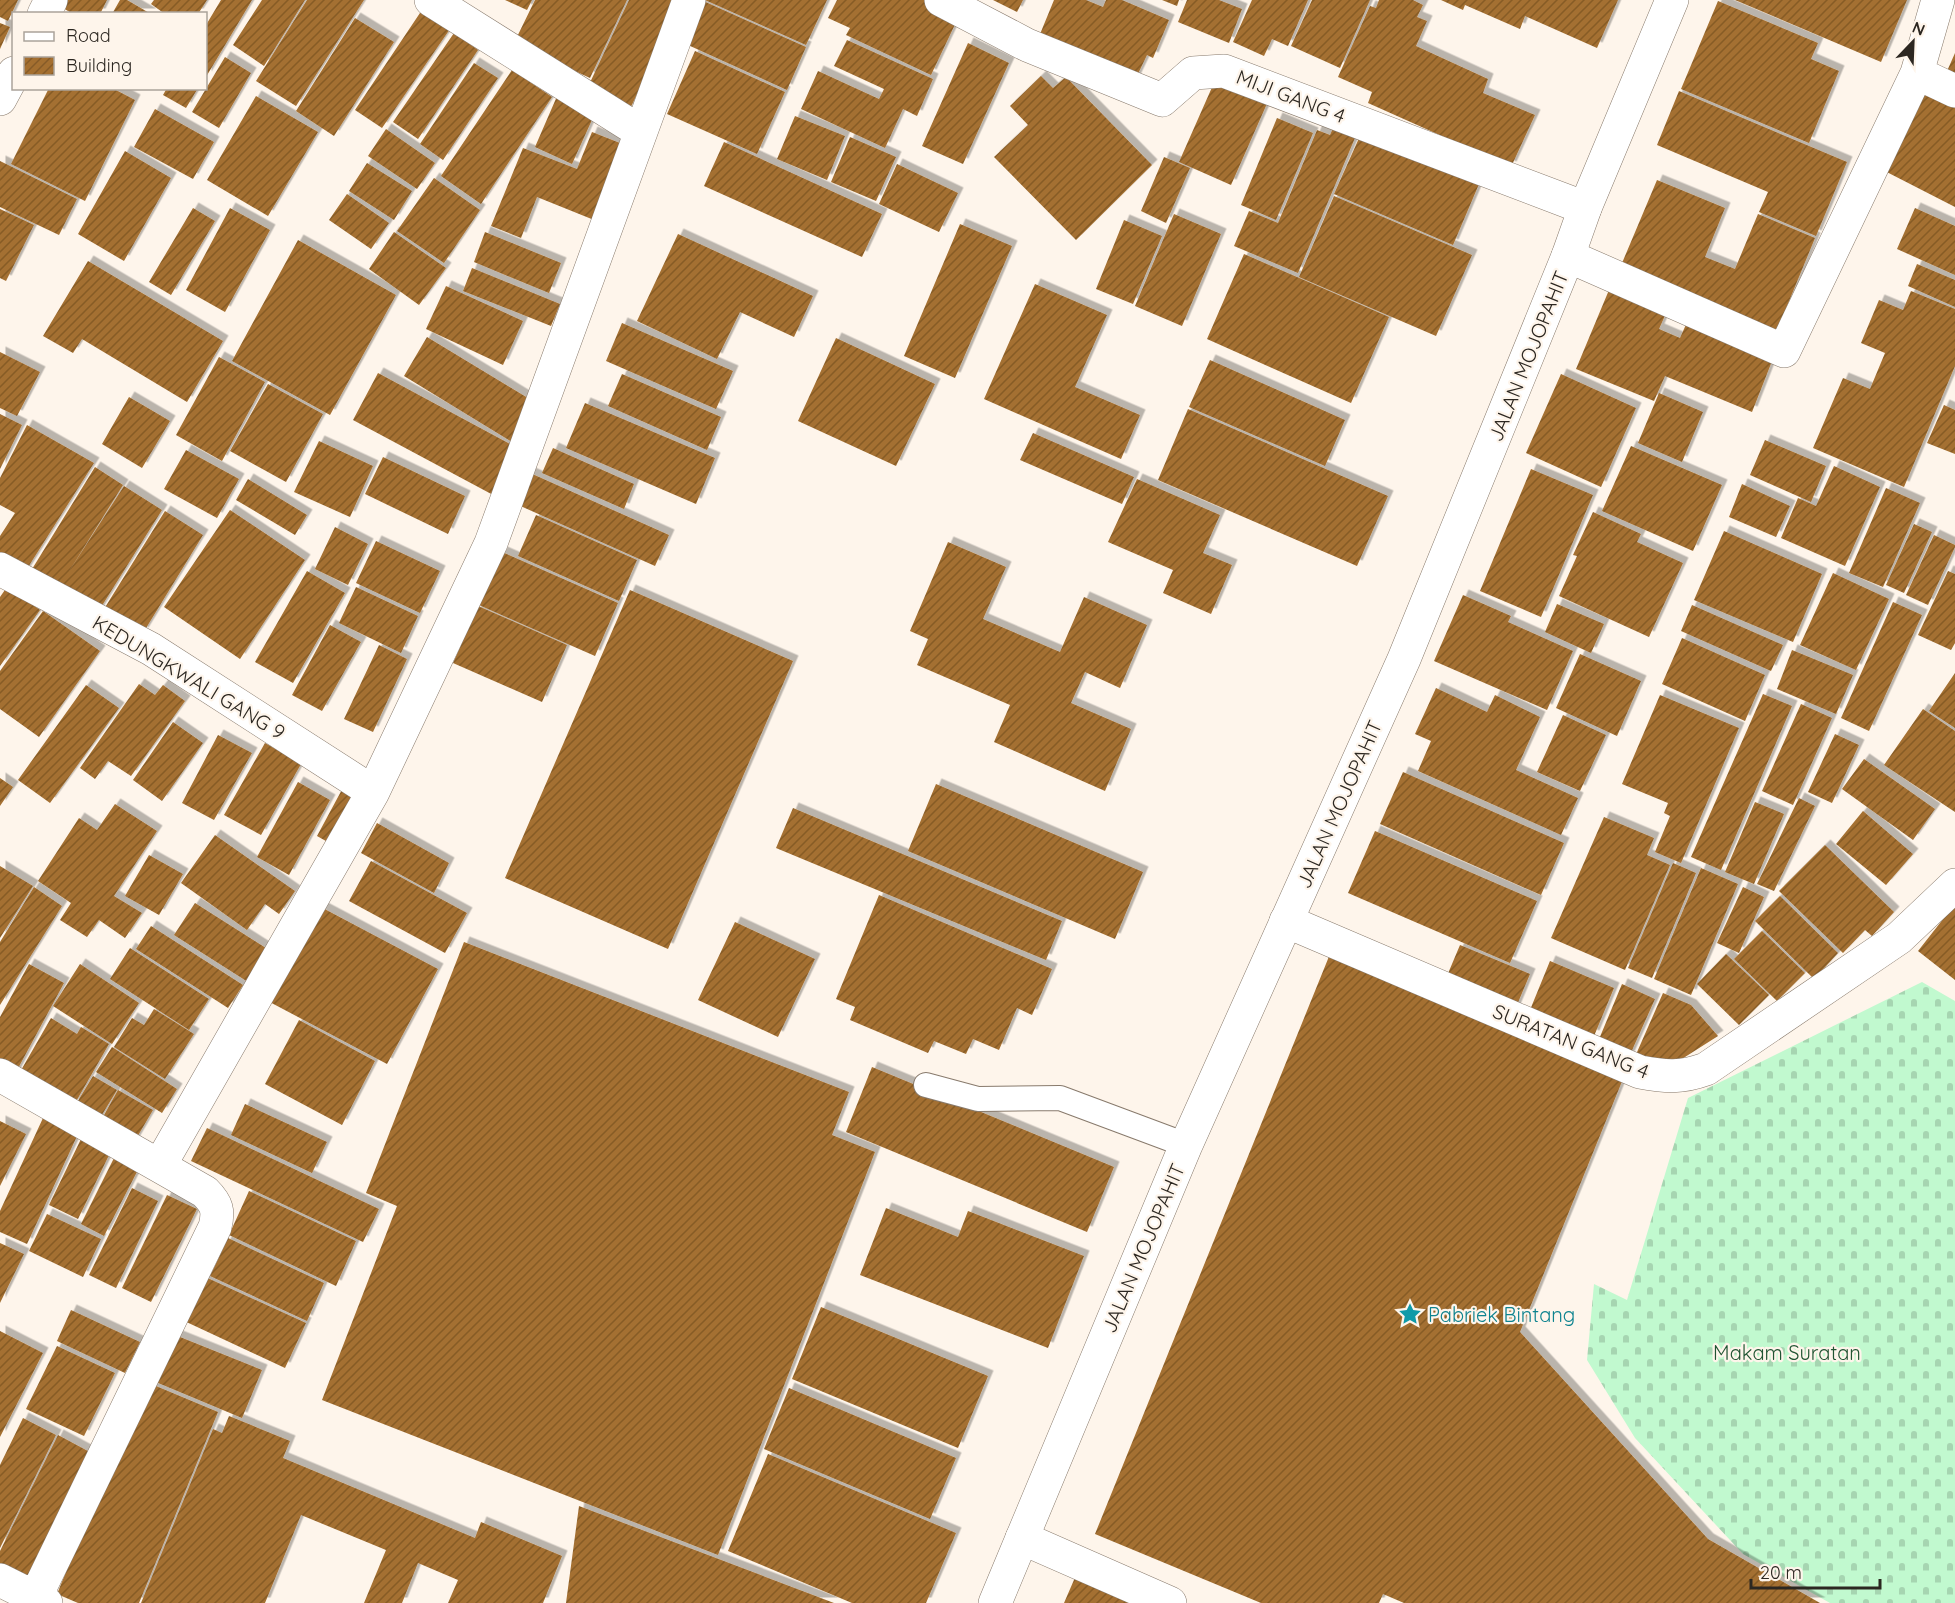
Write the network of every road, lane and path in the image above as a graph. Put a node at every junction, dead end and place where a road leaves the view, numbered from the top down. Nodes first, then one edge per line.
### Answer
1 (431, 0) edge
2 (688, 0) edge
3 (941, 0) edge
4 (1672, 0) edge
5 (1938, 0) edge
6 (1917, 73) junction
7 (12, 77) edge
8 (1955, 91) edge
9 (0, 99) edge
10 (641, 132) junction
11 (1585, 208) junction
12 (1569, 256) junction
13 (0, 569) edge
14 (373, 792) junction
15 (1955, 885) edge
16 (1286, 921) junction
17 (0, 1075) edge
18 (926, 1085) dead end
19 (1186, 1145) junction
20 (160, 1165) junction
21 (1022, 1538) junction
22 (24, 1595) edge
23 (995, 1603) edge
24 (1170, 1603) edge

1 - 10 street
2 - 10 street
3 - 11 street, MIJI GANG 4
4 - 11 street, JALAN MOJOPAHIT
5 - 6 street
6 - 8 street
6 - 12 street
7 - 9 street
10 - 14 street
11 - 12 street, JALAN MOJOPAHIT
12 - 16 street, JALAN MOJOPAHIT
13 - 14 street, KEDUNGKWALI GANG 9
14 - 20 street
15 - 16 street, SURATAN GANG 4
16 - 19 street, JALAN MOJOPAHIT
17 - 20 street
18 - 19 lane
19 - 21 street, JALAN MOJOPAHIT
20 - 22 street
21 - 23 street, JALAN MOJOPAHIT
21 - 24 street

